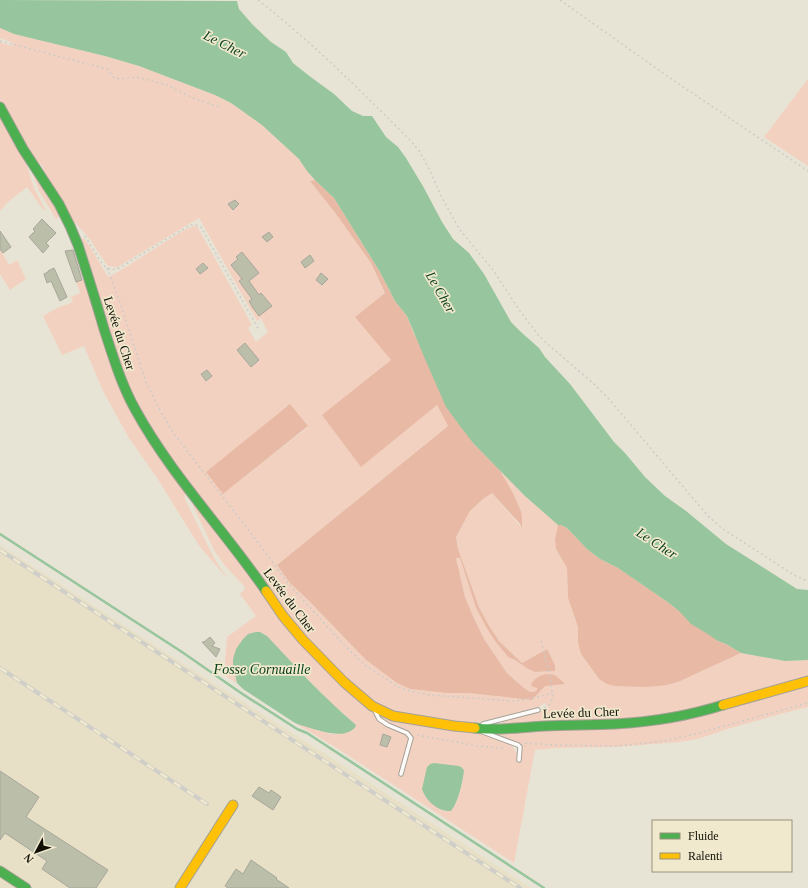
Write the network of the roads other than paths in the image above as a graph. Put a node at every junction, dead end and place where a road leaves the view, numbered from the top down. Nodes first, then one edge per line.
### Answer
1 (0, 107) edge
2 (808, 681) edge
3 (372, 706) junction
4 (538, 710) road end
5 (481, 729) junction
6 (519, 760) dead end
7 (401, 774) dead end
8 (233, 804) dead end
9 (0, 871) edge
10 (26, 888) edge
11 (180, 888) edge

1 - 3 street, Levée du Cher
2 - 5 street, Levée du Cher
3 - 5 street, Levée du Cher
3 - 7 lane
4 - 5 lane
5 - 6 lane
8 - 11 street
9 - 10 street

